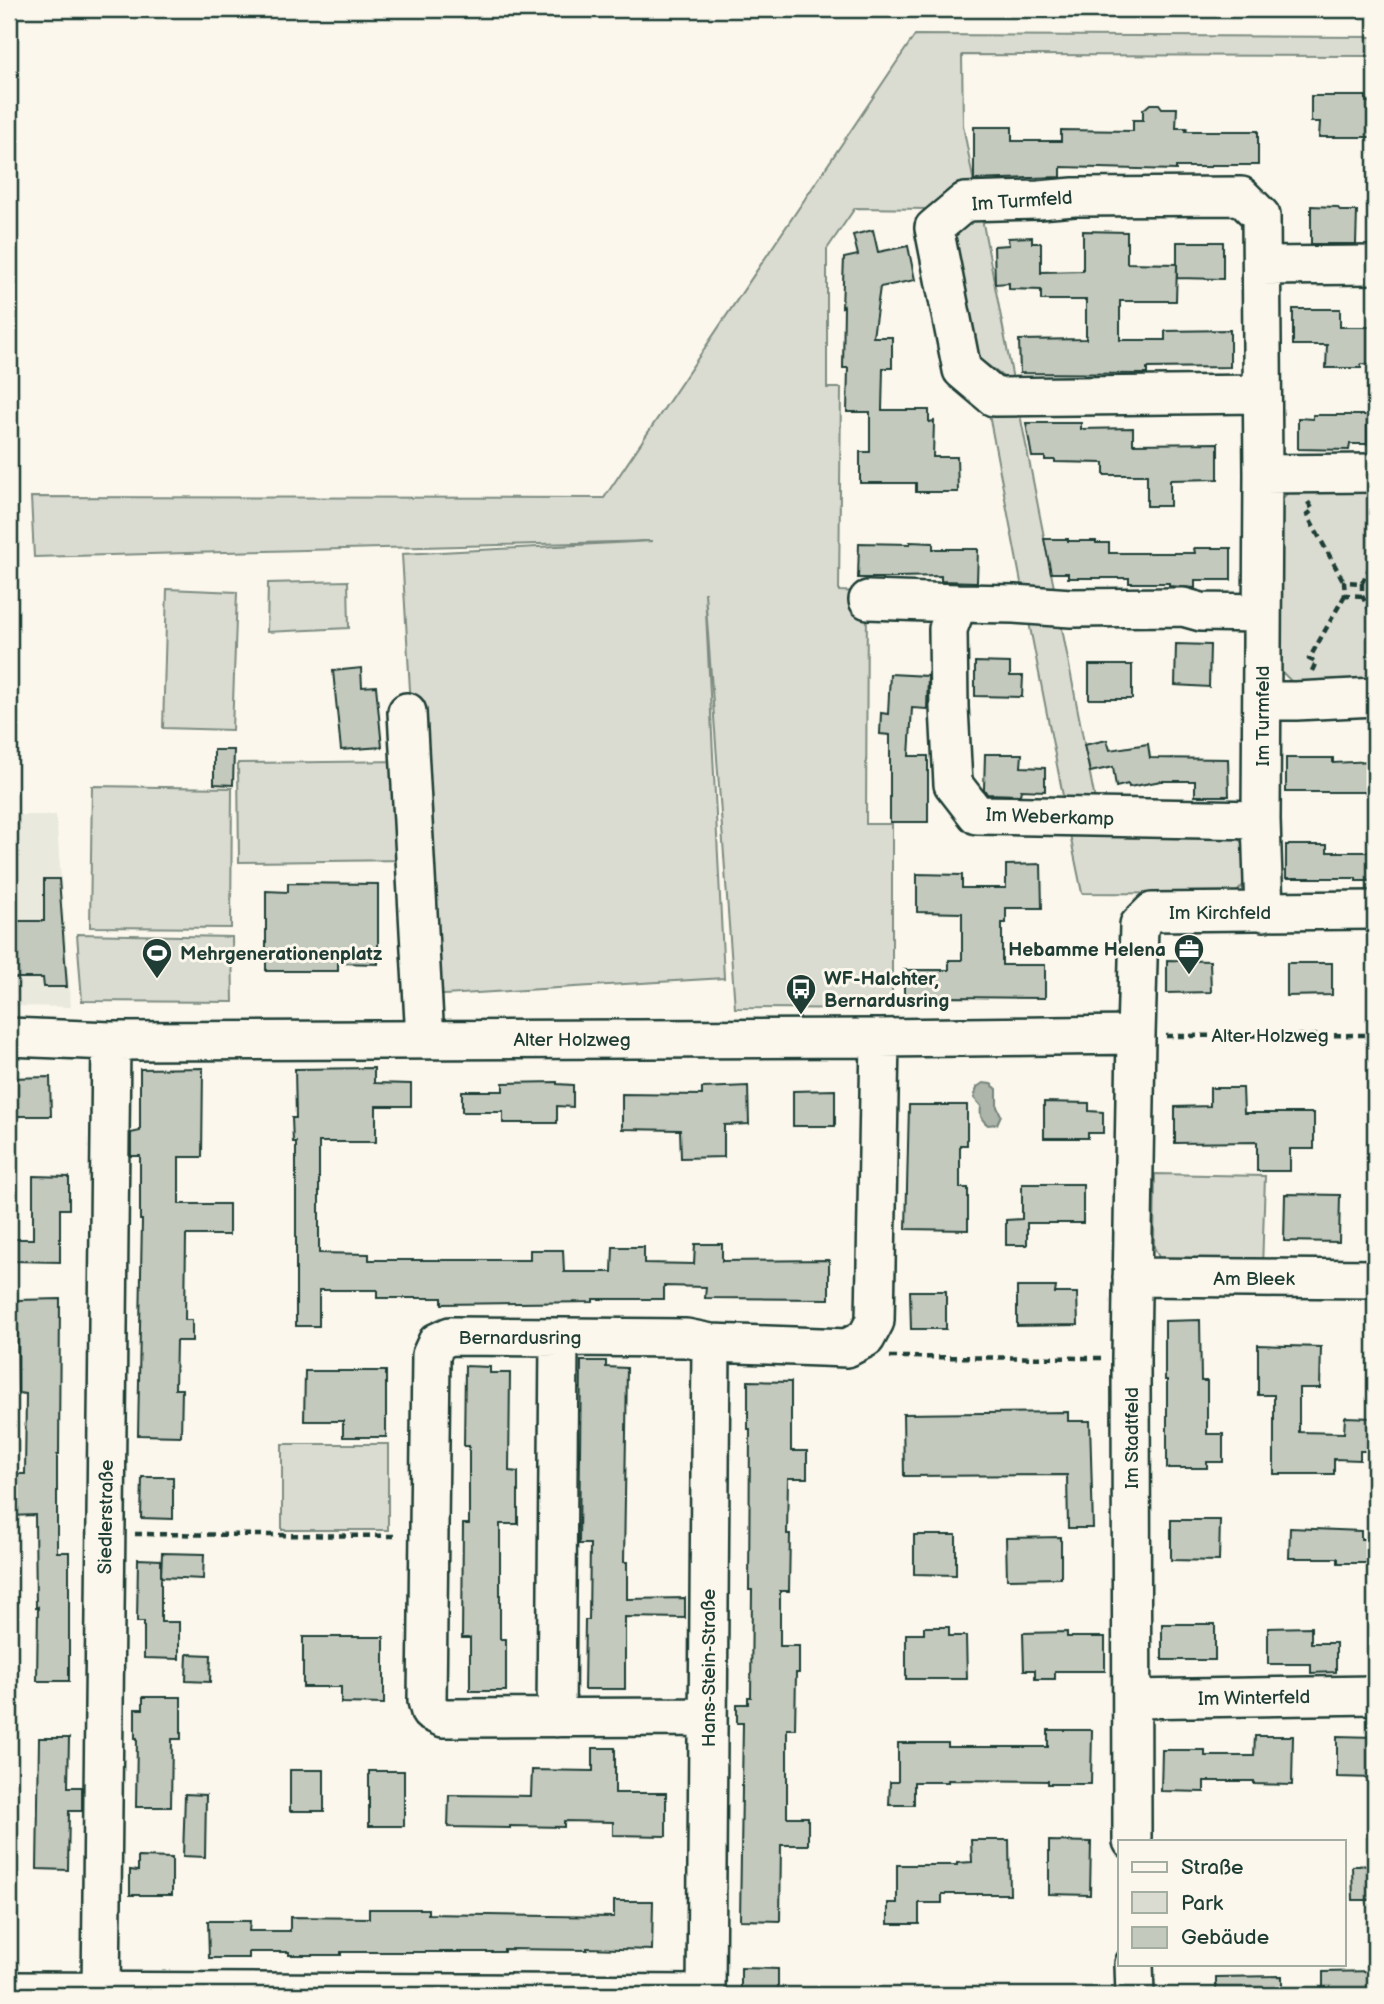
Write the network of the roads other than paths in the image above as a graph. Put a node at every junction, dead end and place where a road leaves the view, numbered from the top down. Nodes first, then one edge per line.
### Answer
1 (1375, 265) edge
2 (1262, 266) junction
3 (1262, 394) junction
4 (1375, 473) edge
5 (1281, 474) junction
6 (868, 600) dead end
7 (957, 603) junction
8 (1262, 613) junction
9 (1375, 697) edge
10 (1279, 701) junction
11 (407, 712) dead end
12 (1261, 820) junction
13 (1375, 910) edge
14 (1264, 912) junction
15 (1150, 1036) junction
16 (9, 1037) edge
17 (880, 1038) junction
18 (425, 1040) junction
19 (111, 1041) junction
20 (1132, 1277) junction
21 (1375, 1279) edge
22 (559, 1337) junction
23 (711, 1343) junction
24 (1375, 1695) edge
25 (1132, 1699) junction
26 (708, 1717) junction
27 (556, 1718) junction
28 (1132, 1840) edge
29 (1134, 1966) edge
30 (9, 1991) edge
31 (101, 1993) junction
32 (706, 1994) edge
33 (1135, 1995) edge

1 - 2 street
2 - 3 street, Im Turmfeld
2 - 3 street, Im Turmfeld
3 - 5 street, Im Turmfeld
4 - 5 street
5 - 8 street, Im Turmfeld
6 - 7 street
7 - 8 street
7 - 12 street, Im Weberkamp
8 - 10 street, Im Turmfeld
9 - 10 street
10 - 12 street, Im Turmfeld
11 - 18 street
12 - 14 street, Im Turmfeld
13 - 14 street, Im Kirchfeld
14 - 15 street, Im Kirchfeld
15 - 17 street, Alter Holzweg
15 - 20 street, Im Stadtfeld
16 - 19 street, Alter Holzweg
17 - 18 street, Alter Holzweg
17 - 23 street, Bernardusring
18 - 19 street, Alter Holzweg
19 - 31 street, Siedlerstraße
20 - 21 street, Am Bleek
20 - 25 street, Im Stadtfeld
22 - 23 street, Bernardusring
22 - 27 street
22 - 27 street, Bernardusring
23 - 26 street, Hans-Stein-Straße
24 - 25 street, Im Winterfeld
25 - 28 street, Im Stadtfeld
26 - 27 street, Bernardusring
26 - 32 street, Hans-Stein-Straße
29 - 33 street
30 - 31 street
31 - 32 street

